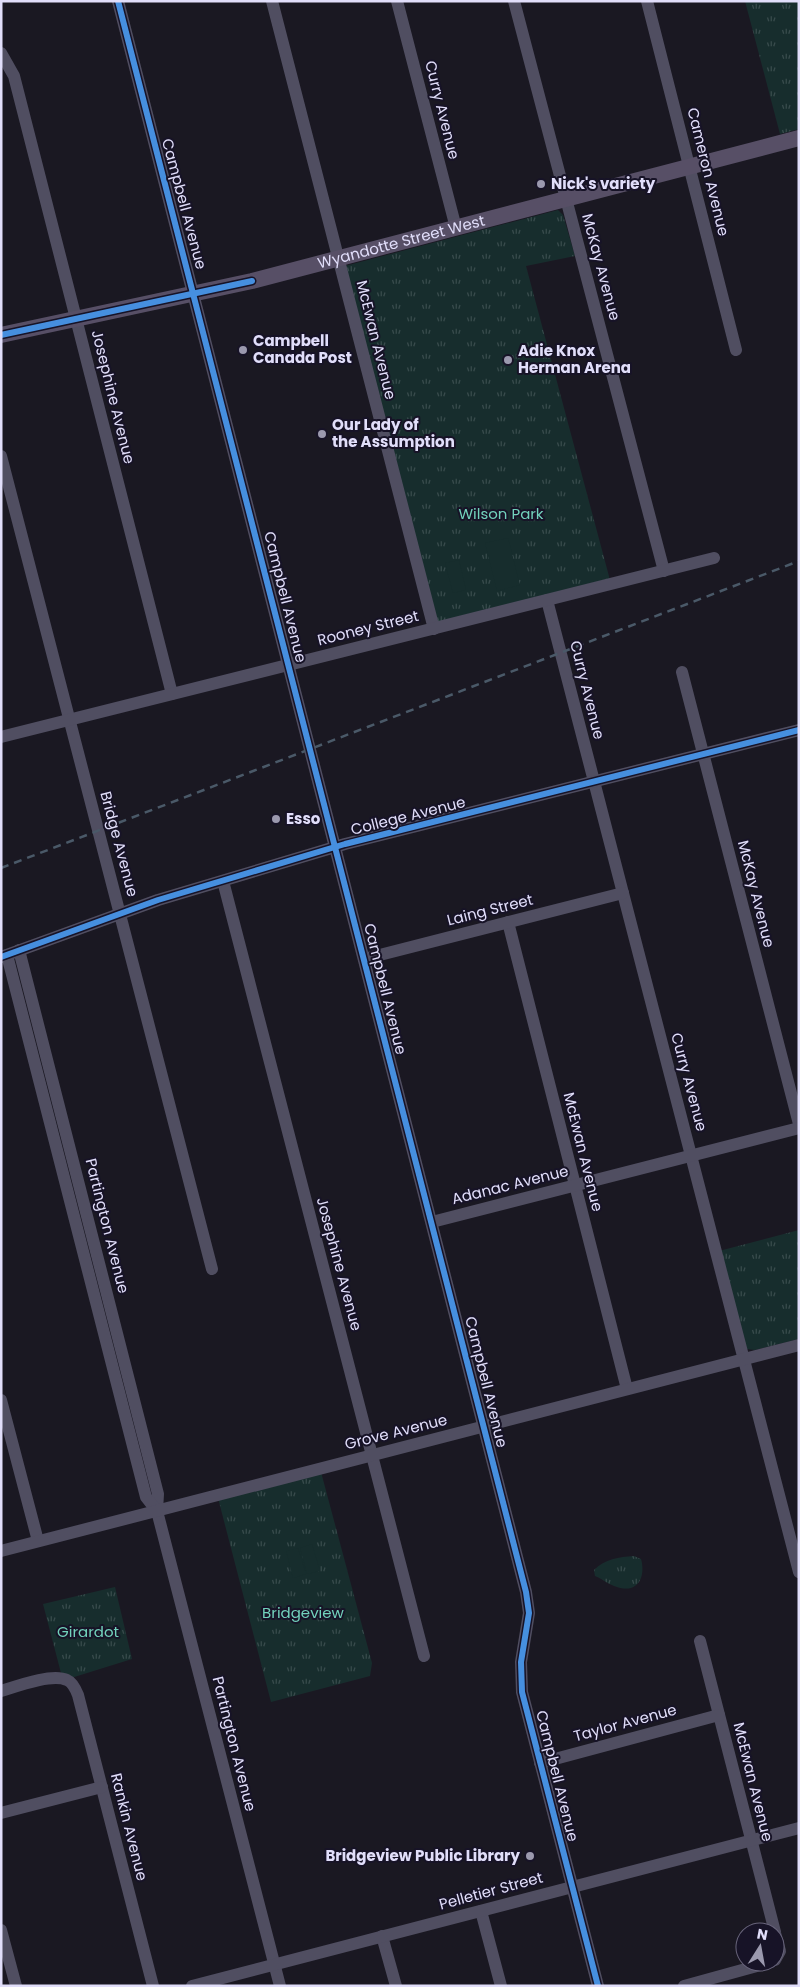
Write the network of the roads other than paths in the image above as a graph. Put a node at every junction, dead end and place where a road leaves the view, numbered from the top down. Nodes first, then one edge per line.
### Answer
1 (118, 1) edge
2 (272, 1) edge
3 (398, 1) edge
4 (514, 1) edge
5 (647, 1) edge
6 (1, 53) edge
7 (799, 138) edge
8 (690, 167) junction
9 (566, 199) junction
10 (456, 228) junction
11 (338, 258) junction
12 (194, 293) junction
13 (76, 319) junction
14 (1, 335) edge
15 (736, 350) dead end
16 (1, 456) edge
17 (714, 558) dead end
18 (664, 571) junction
19 (548, 600) junction
20 (434, 628) junction
21 (289, 665) junction
22 (682, 672) dead end
23 (172, 694) junction
24 (70, 720) junction
25 (799, 730) edge
26 (1, 737) edge
27 (703, 754) junction
28 (594, 782) junction
29 (336, 847) junction
30 (223, 881) junction
31 (623, 893) junction
32 (120, 913) junction
33 (508, 922) junction
34 (20, 950) junction
35 (4, 956) edge
36 (364, 958) junction
37 (799, 1126) edge
38 (691, 1155) junction
39 (575, 1185) junction
40 (432, 1222) junction
41 (212, 1269) dead end
42 (799, 1345) edge
43 (744, 1360) junction
44 (627, 1390) junction
45 (1, 1400) edge
46 (484, 1426) junction
47 (372, 1455) junction
48 (157, 1511) junction
49 (38, 1541) junction
50 (1, 1551) edge
51 (799, 1572) edge
52 (700, 1641) dead end
53 (424, 1656) dead end
54 (1, 1691) edge
55 (719, 1715) junction
56 (540, 1763) junction
57 (102, 1787) junction
58 (1, 1812) edge
59 (799, 1828) edge
60 (751, 1841) junction
61 (572, 1887) junction
62 (481, 1911) junction
63 (772, 1922) edge
64 (1, 1930) edge
65 (382, 1936) junction
66 (274, 1964) junction
67 (735, 1972) edge
68 (16, 1986) edge
69 (153, 1986) edge
70 (192, 1986) edge
71 (280, 1986) edge
72 (396, 1986) edge
73 (501, 1986) edge
74 (598, 1986) edge
75 (684, 1986) edge

1 - 12 street, Campbell Avenue
2 - 11 street, McEwan Avenue
3 - 10 street, Curry Avenue
4 - 9 street, McKay Avenue
5 - 8 street, Cameron Avenue
6 - 13 street, Josephine Avenue
7 - 8 main road, Wyandotte Street West
8 - 9 main road, Wyandotte Street West
8 - 15 street, Cameron Avenue
9 - 10 main road, Wyandotte Street West
9 - 18 street, McKay Avenue
10 - 11 main road, Wyandotte Street West
11 - 12 main road, Wyandotte Street West
11 - 20 street, McEwan Avenue
12 - 13 main road, Wyandotte Street West
12 - 21 street, Campbell Avenue
13 - 14 main road, Wyandotte Street West
13 - 23 street, Josephine Avenue
16 - 24 street, Bridge Avenue
17 - 18 street, Rooney Street
18 - 19 street, Rooney Street
19 - 20 street, Rooney Street
19 - 28 street, Curry Avenue
20 - 21 street, Rooney Street
21 - 23 street, Rooney Street
21 - 29 street, Campbell Avenue
22 - 27 street, McKay Avenue
23 - 24 street, Rooney Street
24 - 26 street, Rooney Street
24 - 32 street, Bridge Avenue
25 - 27 street, College Avenue
27 - 28 street, College Avenue
27 - 37 street, McKay Avenue
28 - 29 street, College Avenue
28 - 31 street, Curry Avenue
29 - 30 street, College Avenue
29 - 36 street, Campbell Avenue
30 - 32 street, College Avenue
30 - 47 street, Josephine Avenue
31 - 33 street, Laing Street
31 - 38 street, Curry Avenue
32 - 34 street, College Avenue
32 - 41 street, Bridge Avenue
33 - 36 street, Laing Street
33 - 39 street, McEwan Avenue
34 - 35 street, College Avenue
34 - 48 street, Partington Avenue
35 - 48 street, Partington Avenue
36 - 40 street, Campbell Avenue
37 - 38 street, Adanac Avenue
38 - 39 street, Adanac Avenue
38 - 43 street, Curry Avenue
39 - 40 street, Adanac Avenue
39 - 44 street, McEwan Avenue
40 - 46 street, Campbell Avenue
42 - 43 street, Grove Avenue
43 - 44 street, Grove Avenue
43 - 51 street, Curry Avenue
44 - 46 street, Grove Avenue
45 - 49 street
46 - 47 street, Grove Avenue
46 - 56 street, Campbell Avenue
47 - 48 street, Grove Avenue
47 - 53 street, Josephine Avenue
48 - 49 street, Grove Avenue
48 - 66 street, Partington Avenue
49 - 50 street, Grove Avenue
52 - 55 street, McEwan Avenue
54 - 57 street, Rankin Avenue
55 - 56 street, Taylor Avenue
55 - 60 street, McEwan Avenue
56 - 61 street, Campbell Avenue
57 - 58 street
57 - 69 street, Rankin Avenue
59 - 60 street, Pelletier Street
60 - 61 street, Pelletier Street
60 - 63 street, McEwan Avenue
61 - 62 street, Pelletier Street
61 - 74 street, Campbell Avenue
62 - 65 street, Pelletier Street
62 - 73 street
64 - 68 street
65 - 66 street, Pelletier Street
65 - 72 street
66 - 70 street, Pelletier Street
66 - 71 street, Partington Avenue
67 - 75 street

